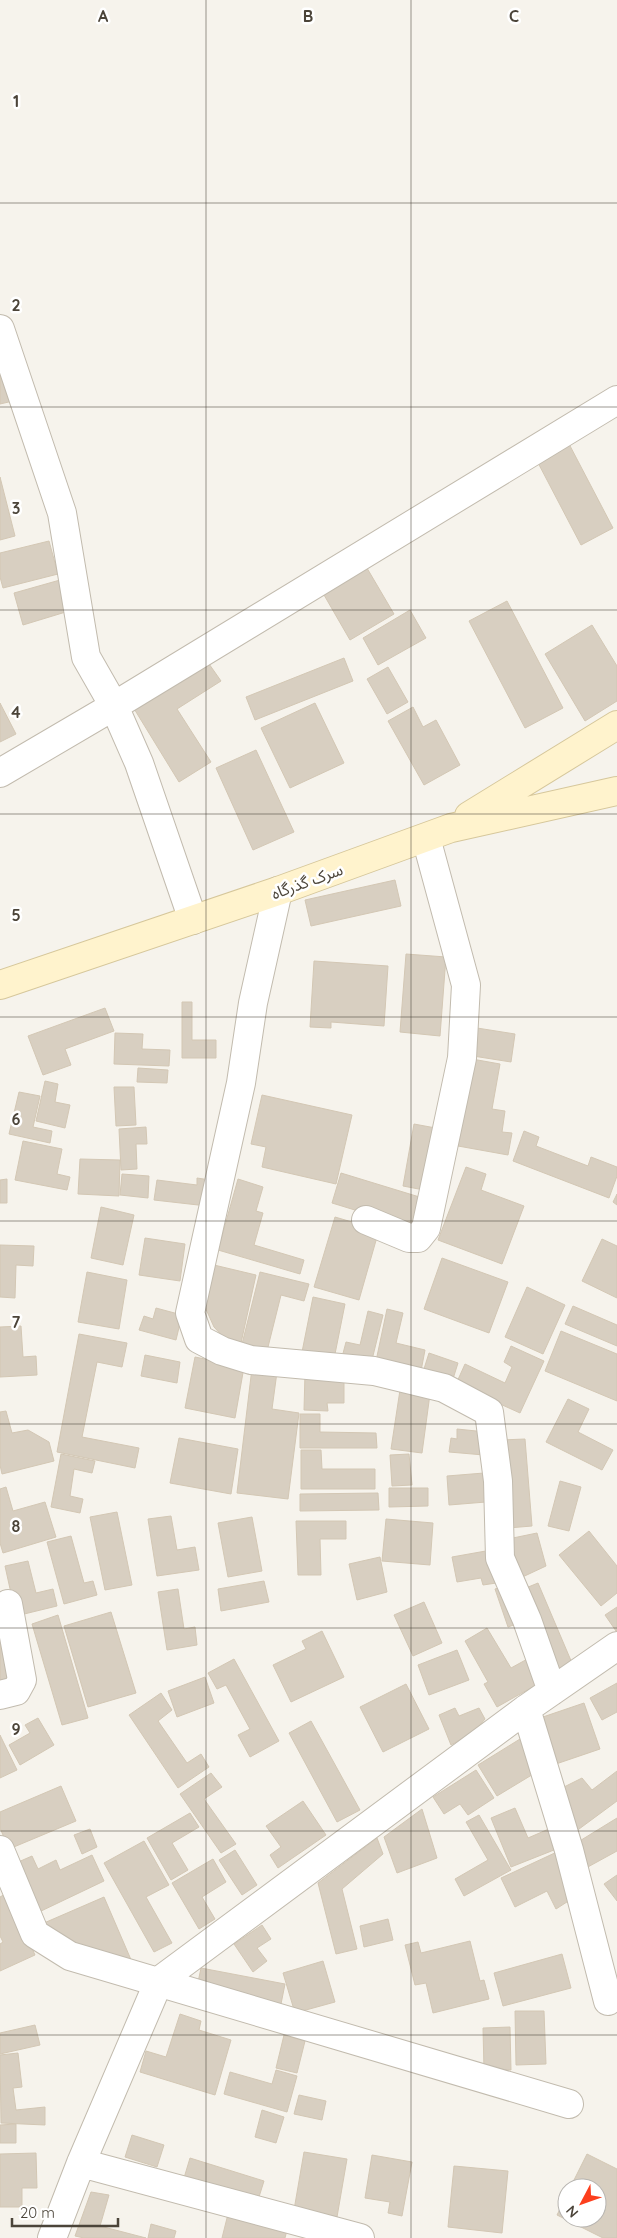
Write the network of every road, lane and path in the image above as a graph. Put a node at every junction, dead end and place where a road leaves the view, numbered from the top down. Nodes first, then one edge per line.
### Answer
1 (0, 329) edge
2 (617, 400) edge
3 (114, 706) junction
4 (617, 725) edge
5 (0, 773) edge
6 (617, 791) edge
7 (451, 828) junction
8 (426, 838) junction
9 (278, 891) junction
10 (193, 920) junction
11 (0, 985) edge
12 (366, 1220) dead end
13 (8, 1604) dead end
14 (617, 1646) edge
15 (552, 1691) junction
16 (0, 1695) edge
17 (526, 1709) junction
18 (0, 1850) edge
19 (159, 1981) junction
20 (608, 2001) dead end
21 (569, 2104) dead end
22 (81, 2162) junction
23 (52, 2238) edge
24 (360, 2238) edge

1 - 3 street
2 - 3 street
3 - 5 street
3 - 10 street
4 - 7 street
6 - 7 street, سرک گذرگاه
7 - 8 street, سرک گذرگاه
8 - 9 street, سرک گذرگاه
8 - 12 street
9 - 10 street, سرک گذرگاه
9 - 15 street
10 - 11 street, سرک گذرگاه
13 - 16 street
14 - 15 street
15 - 17 street
17 - 19 street
17 - 20 street
18 - 19 street
19 - 21 street
19 - 22 street
22 - 23 street
22 - 24 street

